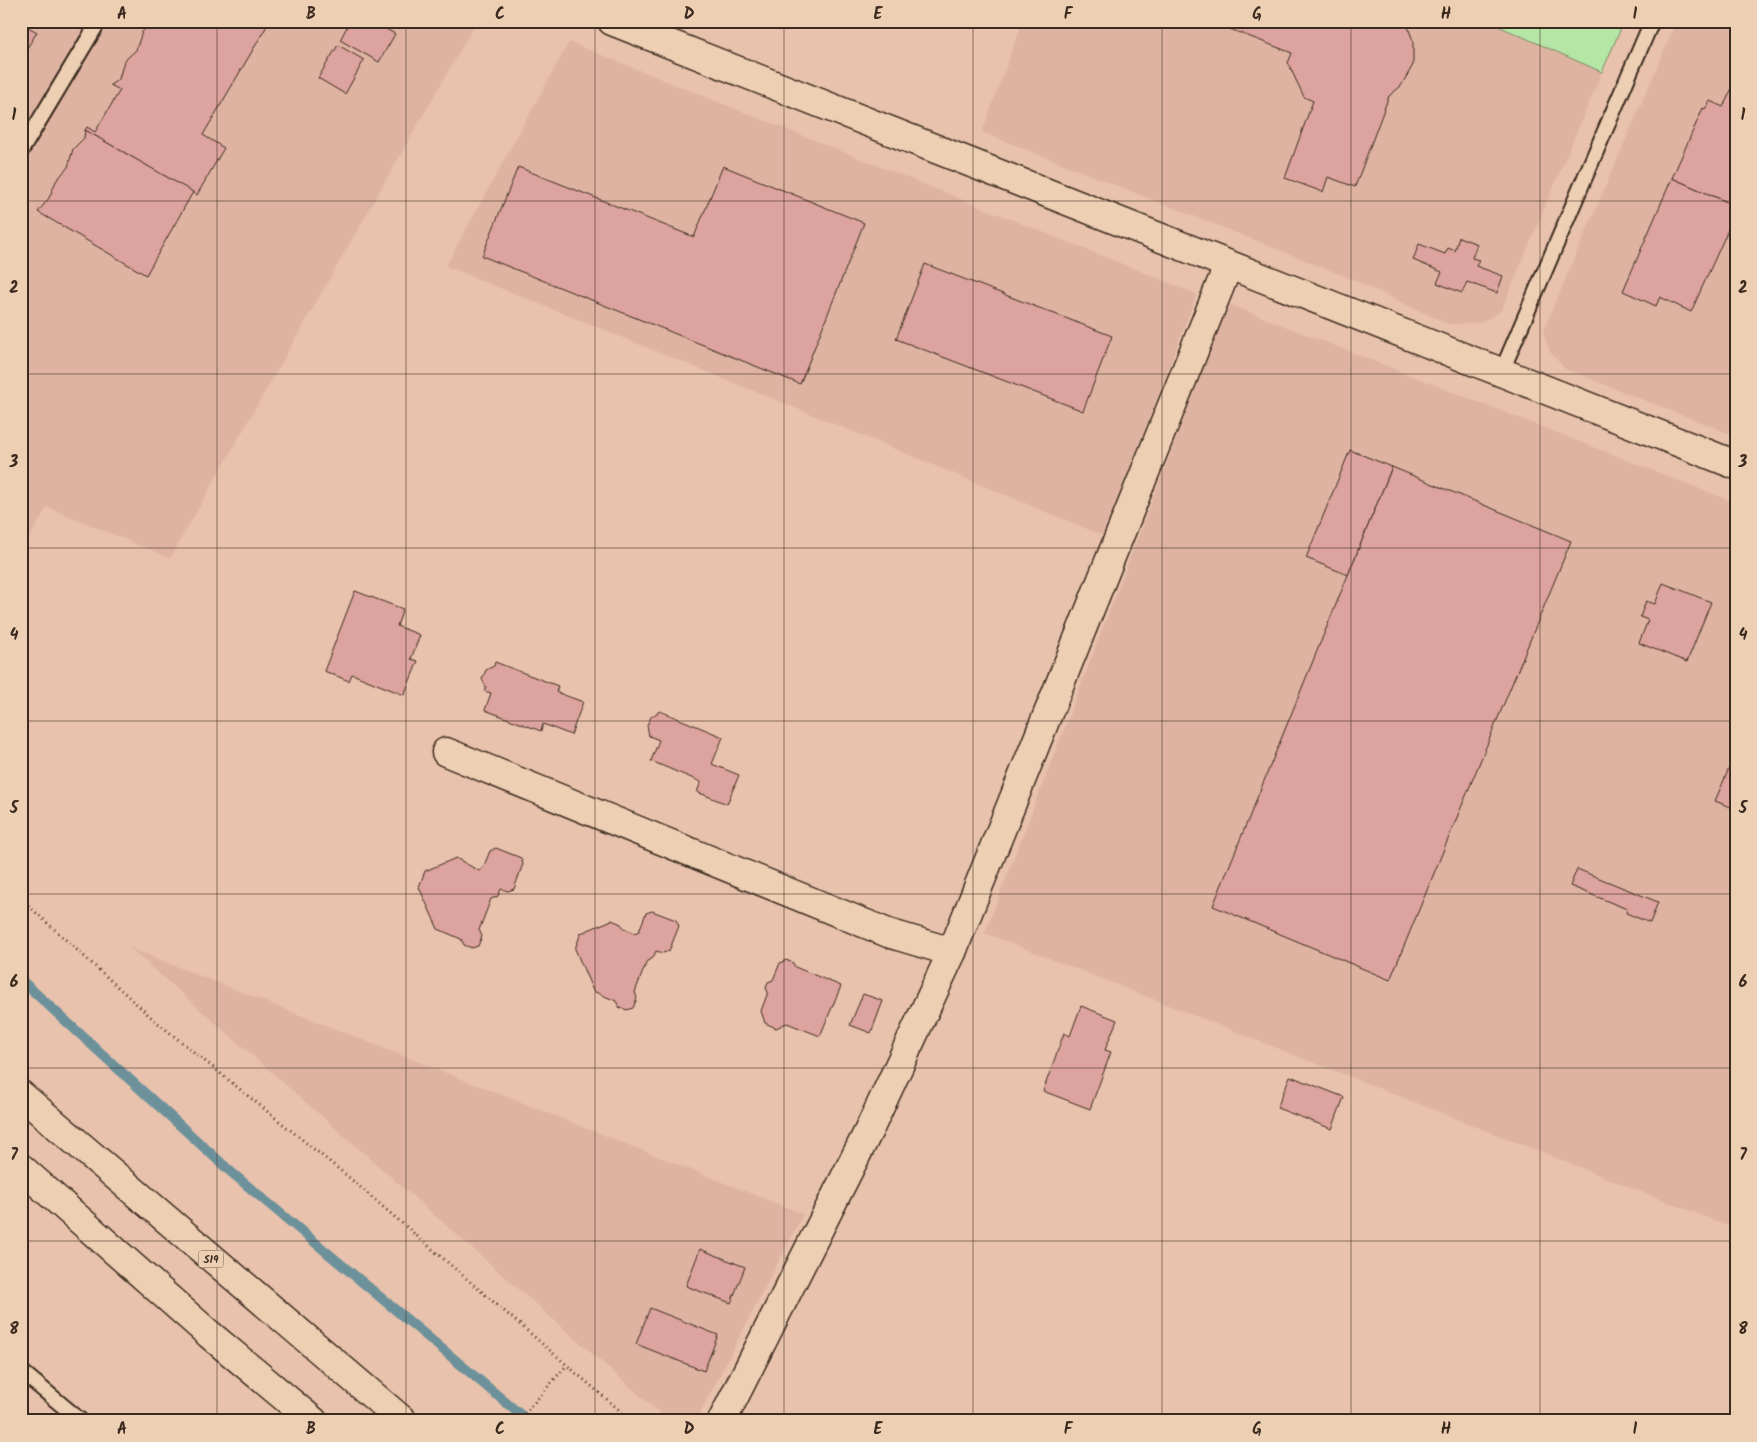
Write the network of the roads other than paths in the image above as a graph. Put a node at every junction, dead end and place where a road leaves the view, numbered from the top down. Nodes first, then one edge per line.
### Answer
1 (99, 21) edge
2 (612, 21) edge
3 (1652, 21) edge
4 (21, 151) edge
5 (1228, 266) junction
6 (1501, 373) junction
7 (1736, 465) edge
8 (446, 752) dead end
9 (952, 952) junction
10 (21, 1095) edge
11 (21, 1168) edge
12 (21, 1371) edge
13 (81, 1421) edge
14 (313, 1421) edge
15 (403, 1421) edge
16 (722, 1421) edge

1 - 4 lane
2 - 5 main road
3 - 6 lane
5 - 6 main road
5 - 9 main road
6 - 7 main road
8 - 9 main road
9 - 16 main road
10 - 15 main road, S19
11 - 14 main road
12 - 13 lane

